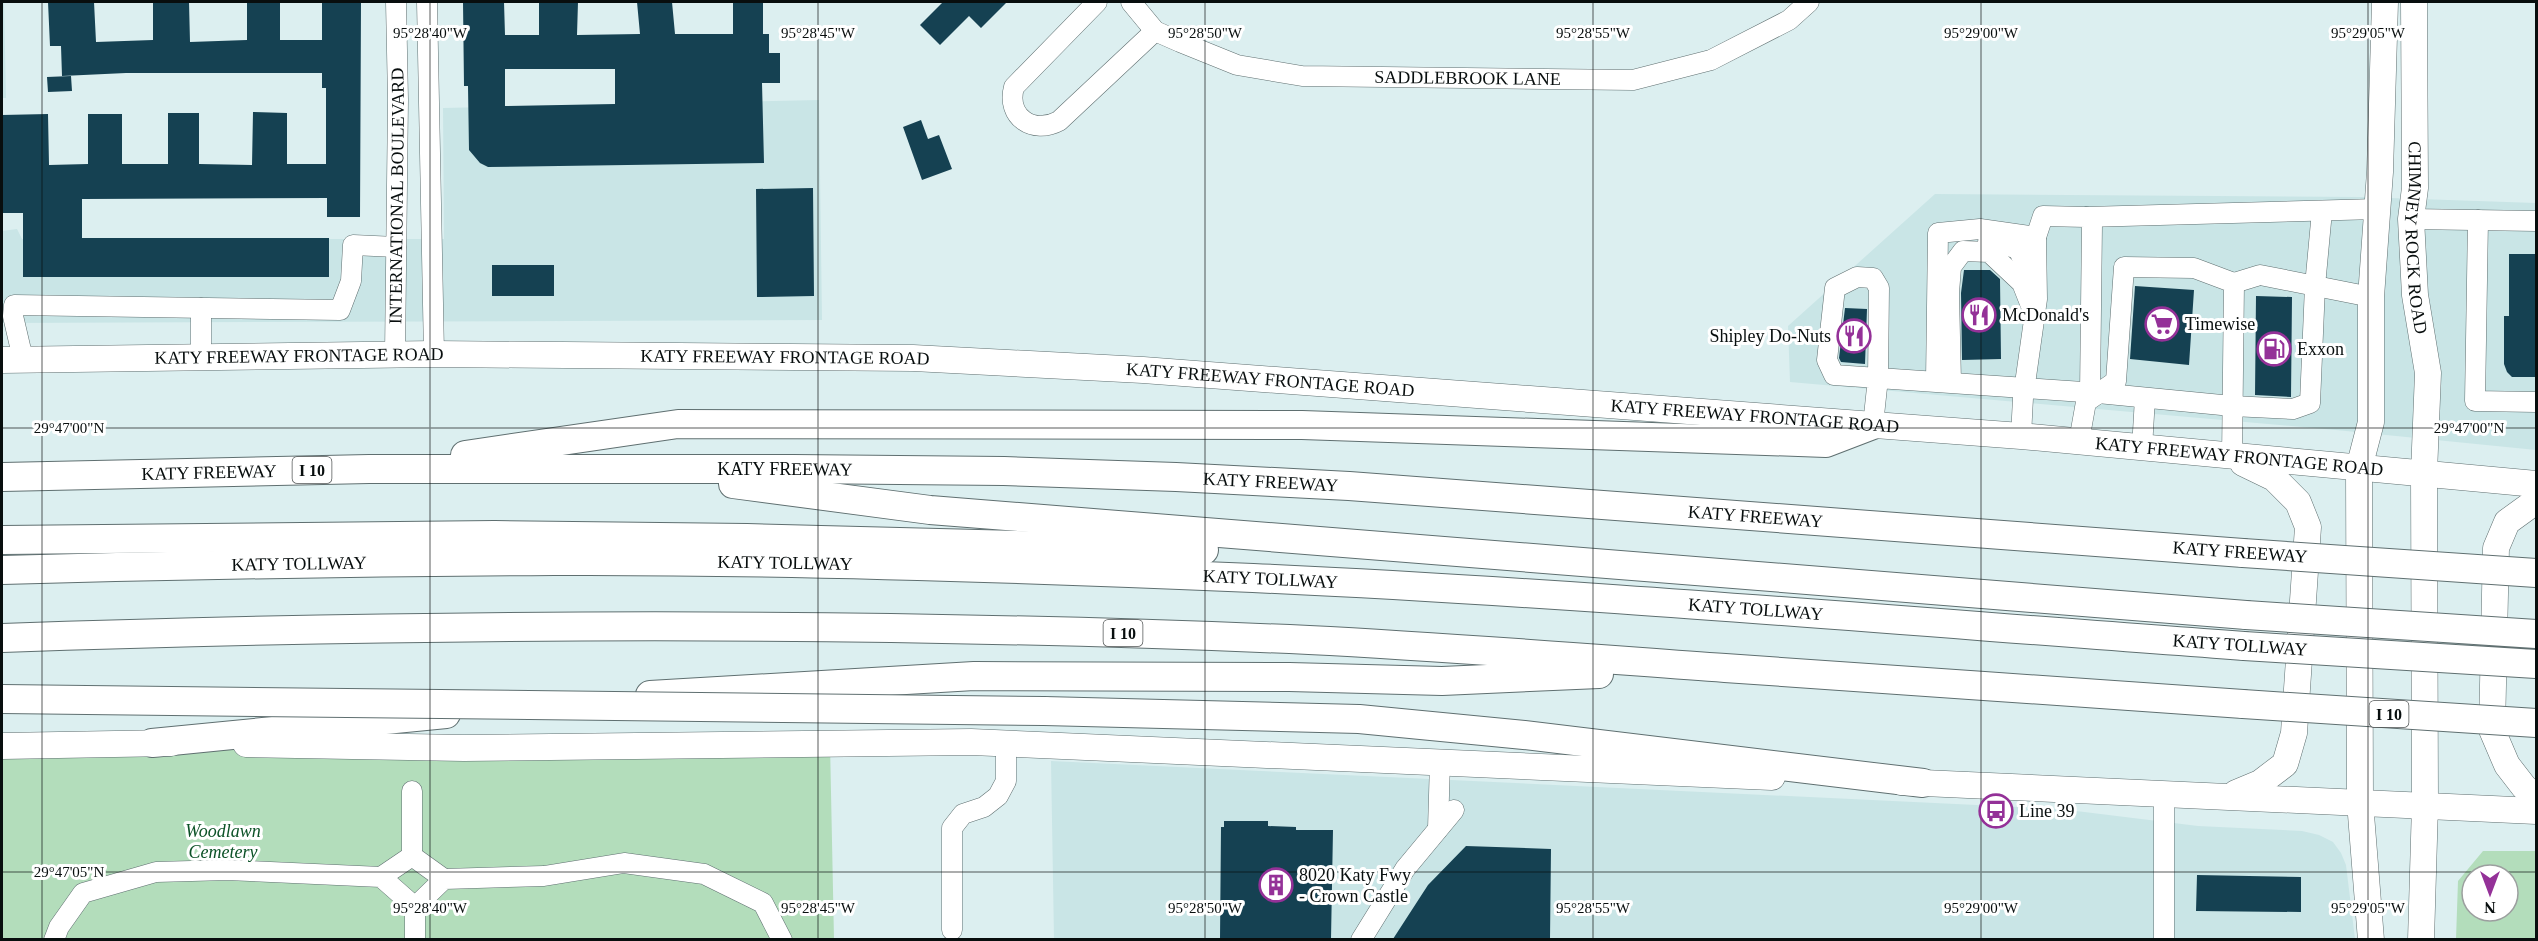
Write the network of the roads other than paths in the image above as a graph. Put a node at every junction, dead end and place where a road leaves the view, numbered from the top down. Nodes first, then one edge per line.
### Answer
1 (396, 2) edge
2 (427, 2) edge
3 (1097, 2) edge
4 (1131, 2) edge
5 (1809, 2) edge
6 (2385, 2) edge
7 (2414, 2) edge
8 (1155, 31) junction
9 (428, 99) junction
10 (398, 100) junction
11 (2380, 172) junction
12 (2415, 172) junction
13 (2377, 209) junction
14 (2322, 211) junction
15 (2086, 217) junction
16 (431, 218) junction
17 (396, 219) junction
18 (2411, 219) junction
19 (2478, 220) junction
20 (2535, 223) edge
21 (2036, 237) junction
22 (396, 247) junction
23 (2234, 283) junction
24 (2315, 286) junction
25 (2371, 297) junction
26 (8, 304) edge
27 (201, 308) junction
28 (2035, 316) junction
29 (395, 354) junction
30 (434, 354) junction
31 (201, 356) junction
32 (12, 360) edge
33 (1878, 378) junction
34 (1943, 381) junction
35 (2025, 390) junction
36 (2094, 393) junction
37 (2145, 398) junction
38 (2536, 402) edge
39 (2232, 406) junction
40 (1873, 425) junction
41 (2021, 436) junction
42 (2079, 441) junction
43 (2142, 448) junction
44 (2232, 457) junction
45 (2359, 468) junction
46 (369, 469) junction
47 (623, 470) junction
48 (2424, 473) junction
49 (2, 477) edge
50 (2536, 484) edge
51 (2536, 501) edge
52 (2, 540) edge
53 (1563, 560) junction
54 (300, 563) junction
55 (2, 570) edge
56 (2536, 573) edge
57 (2, 584) edge
58 (2536, 634) edge
59 (2, 638) edge
60 (2536, 664) edge
61 (1730, 668) junction
62 (2, 699) edge
63 (2536, 723) edge
64 (152, 742) junction
65 (1006, 743) junction
66 (2, 746) edge
67 (1440, 762) junction
68 (1923, 783) junction
69 (412, 791) dead end
70 (2164, 793) junction
71 (2230, 795) junction
72 (2536, 797) edge
73 (2360, 802) junction
74 (2425, 805) junction
75 (1454, 810) dead end
76 (2536, 811) edge
77 (1438, 829) junction
78 (412, 856) junction
79 (381, 877) junction
80 (444, 879) junction
81 (415, 907) junction
82 (952, 930) dead end
83 (54, 939) edge
84 (415, 939) edge
85 (783, 939) edge
86 (1362, 939) edge
87 (2164, 939) edge
88 (2371, 939) edge
89 (2421, 939) edge

1 - 10 street, INTERNATIONAL BOULEVARD
2 - 9 street, INTERNATIONAL BOULEVARD
3 - 8 street
4 - 8 street, SADDLEBROOK LANE
5 - 8 street, SADDLEBROOK LANE
6 - 11 main road, CHIMNEY ROCK ROAD
7 - 12 main road, CHIMNEY ROCK ROAD
9 - 10 street
9 - 16 street, INTERNATIONAL BOULEVARD
10 - 17 street, INTERNATIONAL BOULEVARD
11 - 12 main road
11 - 13 main road, CHIMNEY ROCK ROAD
12 - 18 main road, CHIMNEY ROCK ROAD
13 - 14 street
13 - 25 main road, CHIMNEY ROCK ROAD
14 - 15 street
14 - 24 street
15 - 21 street
15 - 36 street
16 - 17 street
16 - 30 street, INTERNATIONAL BOULEVARD
17 - 22 street, INTERNATIONAL BOULEVARD
18 - 19 street
18 - 48 main road, CHIMNEY ROCK ROAD
19 - 20 street
19 - 38 street
21 - 28 street
21 - 34 street
22 - 27 street
22 - 29 street, INTERNATIONAL BOULEVARD
23 - 24 street
23 - 36 street
23 - 39 street
24 - 25 street
24 - 39 street
25 - 45 main road, CHIMNEY ROCK ROAD
26 - 27 street
26 - 32 street
27 - 31 street
28 - 34 street
28 - 35 street
29 - 30 main road, KATY FREEWAY FRONTAGE ROAD
29 - 31 main road, KATY FREEWAY FRONTAGE ROAD
30 - 40 main road, KATY FREEWAY FRONTAGE ROAD
31 - 32 main road, KATY FREEWAY FRONTAGE ROAD
33 - 33 street
33 - 34 street
33 - 40 street
34 - 35 street
35 - 36 street
35 - 41 street
36 - 37 street
36 - 42 street
37 - 39 street
37 - 43 street
39 - 44 street
40 - 41 main road, KATY FREEWAY FRONTAGE ROAD
40 - 46 highway
41 - 42 main road, KATY FREEWAY FRONTAGE ROAD
42 - 43 main road, KATY FREEWAY FRONTAGE ROAD
43 - 44 main road, KATY FREEWAY FRONTAGE ROAD
44 - 45 main road, KATY FREEWAY FRONTAGE ROAD
44 - 71 main road
45 - 48 main road, KATY FREEWAY FRONTAGE ROAD
45 - 73 main road, CHIMNEY ROCK ROAD
46 - 47 highway, KATY FREEWAY / I 10
46 - 49 highway, KATY FREEWAY / I 10
47 - 53 highway
47 - 56 highway, KATY FREEWAY / I 10, bridge
48 - 50 main road, KATY FREEWAY FRONTAGE ROAD
48 - 74 main road, CHIMNEY ROCK ROAD
51 - 72 main road
52 - 53 highway
53 - 58 highway, KATY TOLLWAY, bridge
54 - 55 highway, KATY TOLLWAY
54 - 57 highway
54 - 60 highway, KATY TOLLWAY, bridge
59 - 61 highway, I 10
61 - 63 highway, I 10, bridge
61 - 64 highway
62 - 68 highway, bridge
64 - 65 main road
64 - 66 main road
65 - 67 main road
65 - 82 street
67 - 68 main road
67 - 77 street
68 - 70 main road
69 - 78 street
70 - 71 main road
70 - 87 street
71 - 73 main road
73 - 74 main road
73 - 88 main road, CHIMNEY ROCK ROAD
74 - 76 main road
74 - 89 main road, CHIMNEY ROCK ROAD
75 - 77 street
77 - 86 street
78 - 79 street
78 - 80 street
79 - 81 street
79 - 83 street
80 - 81 street
80 - 85 street
81 - 84 street

